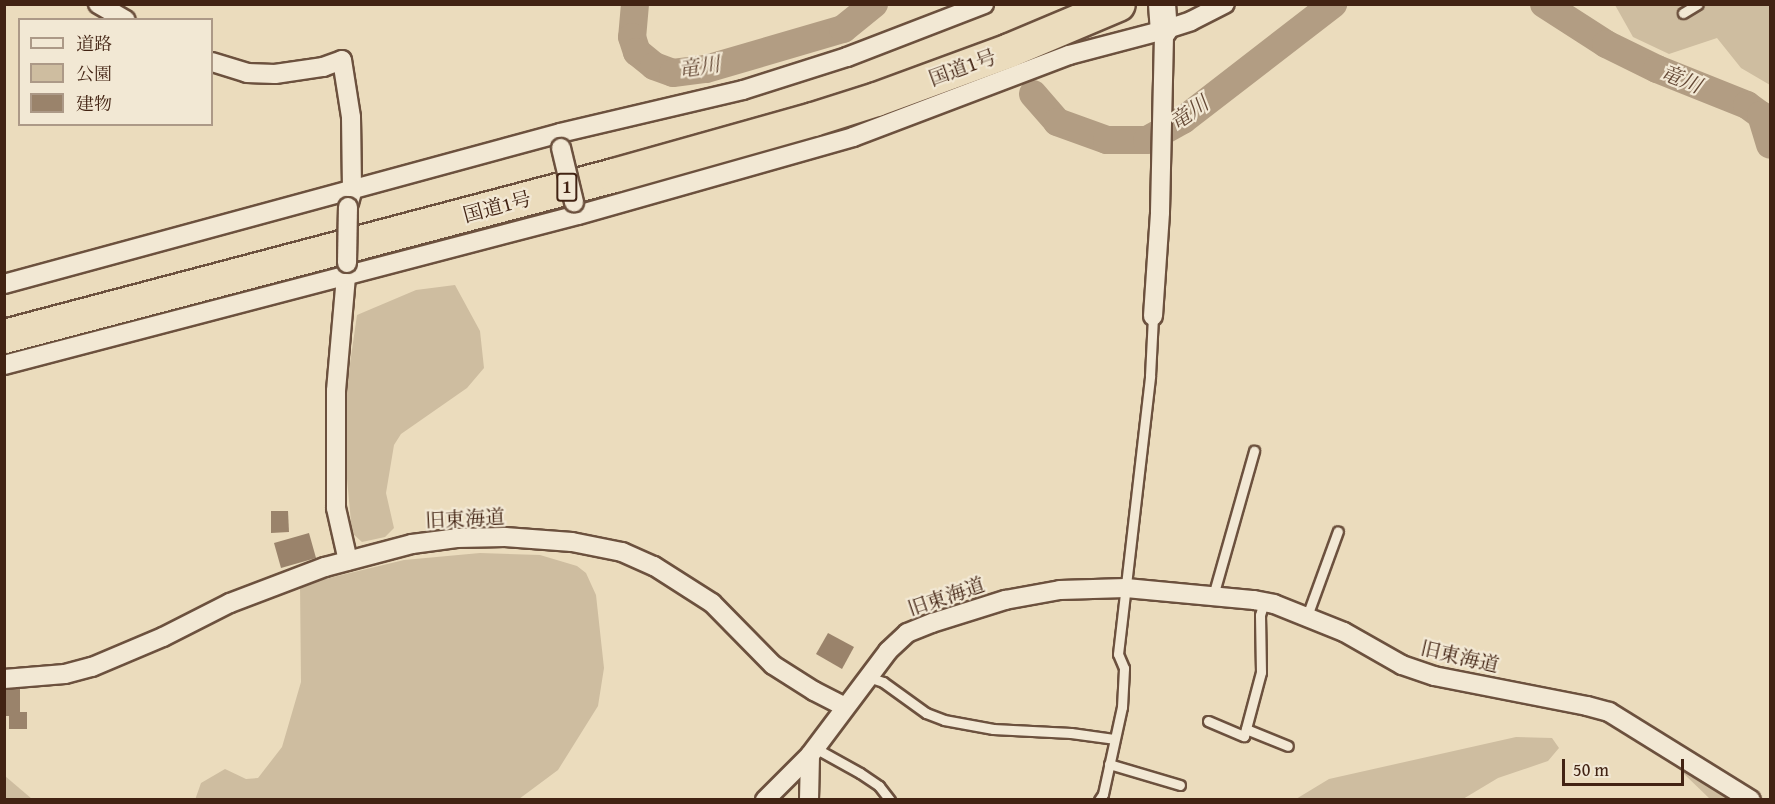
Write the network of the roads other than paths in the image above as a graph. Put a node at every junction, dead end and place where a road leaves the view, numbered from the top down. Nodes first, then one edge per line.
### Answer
1 (98, 4) edge
2 (984, 4) edge
3 (1064, 4) edge
4 (1118, 4) edge
5 (1162, 4) edge
6 (1225, 4) edge
7 (1698, 4) edge
8 (1683, 13) dead end
9 (122, 18) edge
10 (1164, 30) junction
11 (213, 62) edge
12 (561, 141) junction
13 (350, 199) junction
14 (576, 208) junction
15 (347, 269) junction
16 (4, 284) edge
17 (4, 314) edge
18 (1153, 316) joint
19 (4, 336) edge
20 (4, 365) edge
21 (1254, 451) dead end
22 (1338, 531) dead end
23 (348, 561) junction
24 (1126, 588) junction
25 (1213, 596) junction
26 (1264, 602) junction
27 (1307, 616) junction
28 (868, 677) junction
29 (4, 679) edge
30 (844, 706) junction
31 (1208, 721) dead end
32 (1246, 729) junction
33 (1114, 739) junction
34 (1288, 746) dead end
35 (813, 751) junction
36 (1109, 764) junction
37 (1180, 785) dead end
38 (765, 800) edge
39 (808, 800) edge
40 (890, 800) edge
41 (1099, 800) edge
42 (1751, 800) edge

1 - 9 street
2 - 12 street
3 - 17 highway, 国道1号 / 1
4 - 19 highway, 国道1号 / 1
5 - 10 street
6 - 10 street
7 - 8 lane
10 - 14 street
10 - 18 street
11 - 13 street
12 - 13 street
12 - 14 street, bridge
13 - 15 street, bridge
13 - 16 street
14 - 15 street
15 - 20 street
15 - 23 street
18 - 24 lane
21 - 25 lane
22 - 27 lane
23 - 29 street, 旧東海道
23 - 30 street, 旧東海道
24 - 25 street, 旧東海道
24 - 28 street, 旧東海道
24 - 33 lane
25 - 26 street, 旧東海道
26 - 27 street, 旧東海道
26 - 32 lane
27 - 42 street, 旧東海道
28 - 30 street, 旧東海道
28 - 33 lane
30 - 35 street
31 - 32 lane
32 - 34 lane
33 - 36 lane
35 - 38 street
35 - 39 street
35 - 40 lane
36 - 37 lane
36 - 41 lane

